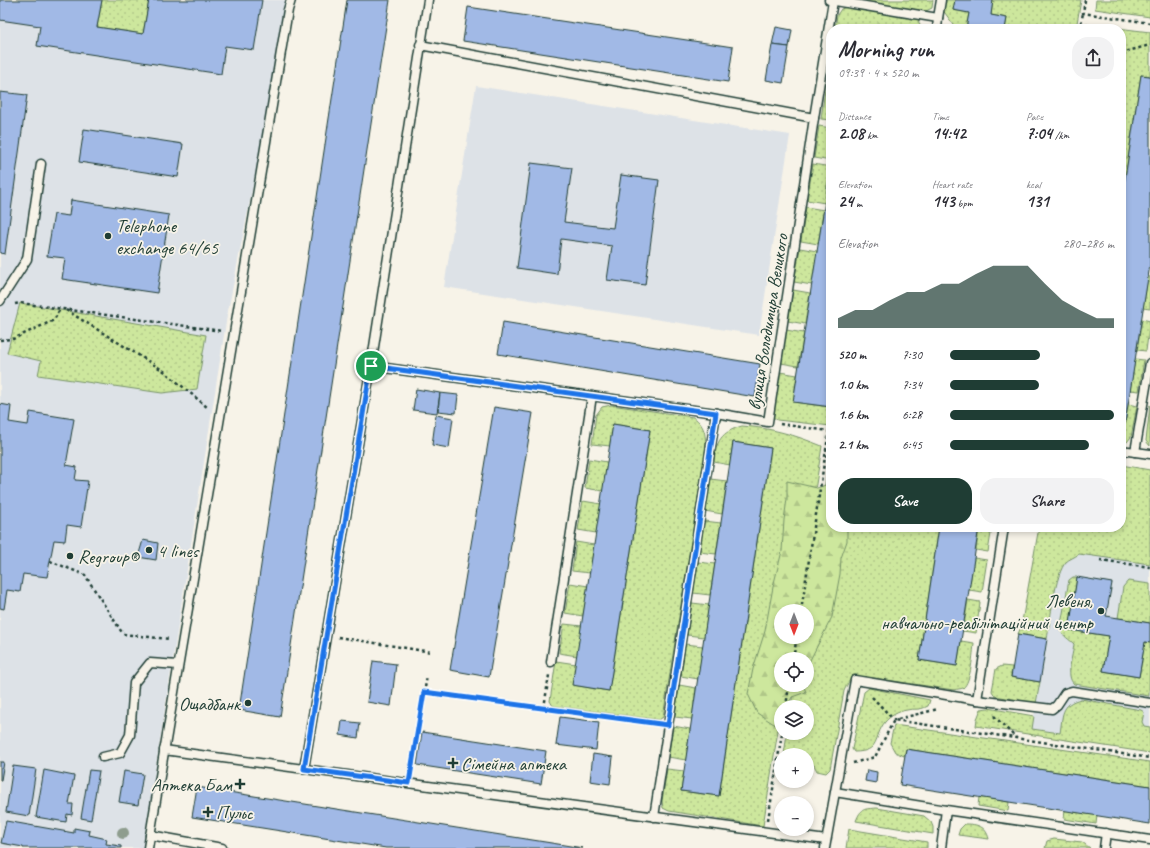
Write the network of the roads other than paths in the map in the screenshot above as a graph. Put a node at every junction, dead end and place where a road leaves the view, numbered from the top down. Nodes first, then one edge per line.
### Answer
1 (291, 0) edge
2 (428, 0) edge
3 (831, 0) edge
4 (941, 0) edge
5 (938, 18) junction
6 (828, 24) edge
7 (937, 24) edge
8 (826, 35) edge
9 (420, 45) junction
10 (814, 118) junction
11 (41, 164) dead end
12 (0, 301) edge
13 (1150, 363) edge
14 (371, 366) junction
15 (592, 396) junction
16 (716, 413) junction
17 (1126, 451) edge
18 (1136, 452) junction
19 (1150, 454) edge
20 (1003, 532) edge
21 (551, 662) road end
22 (178, 665) junction
23 (977, 700) junction
24 (1150, 703) edge
25 (164, 750) junction
26 (103, 757) dead end
27 (304, 769) junction
28 (835, 792) junction
29 (946, 810) junction
30 (654, 817) junction
31 (1106, 833) junction
32 (150, 835) junction
33 (1150, 840) edge
34 (826, 844) edge
35 (148, 848) edge
36 (222, 848) edge
37 (941, 848) edge
38 (1104, 848) edge

1 - 22 lane
2 - 9 lane
3 - 5 lane
3 - 6 lane, вулиця Володимира Великого
4 - 5 lane
5 - 7 lane
8 - 10 lane, вулиця Володимира Великого
9 - 10 lane
9 - 14 lane
10 - 16 lane, вулиця Володимира Великого
11 - 12 lane
13 - 18 lane
14 - 15 lane, вулиця Володимира Великого
14 - 27 lane
15 - 16 lane, вулиця Володимира Великого
15 - 21 lane
16 - 30 lane
17 - 18 lane
18 - 19 lane
20 - 23 lane
22 - 25 lane
22 - 26 lane
23 - 24 lane
23 - 28 lane
25 - 27 lane
25 - 32 lane
27 - 30 lane
28 - 29 lane
28 - 34 lane
29 - 31 lane
29 - 37 lane
30 - 34 lane
31 - 33 lane
31 - 38 lane
32 - 35 lane
32 - 36 lane

